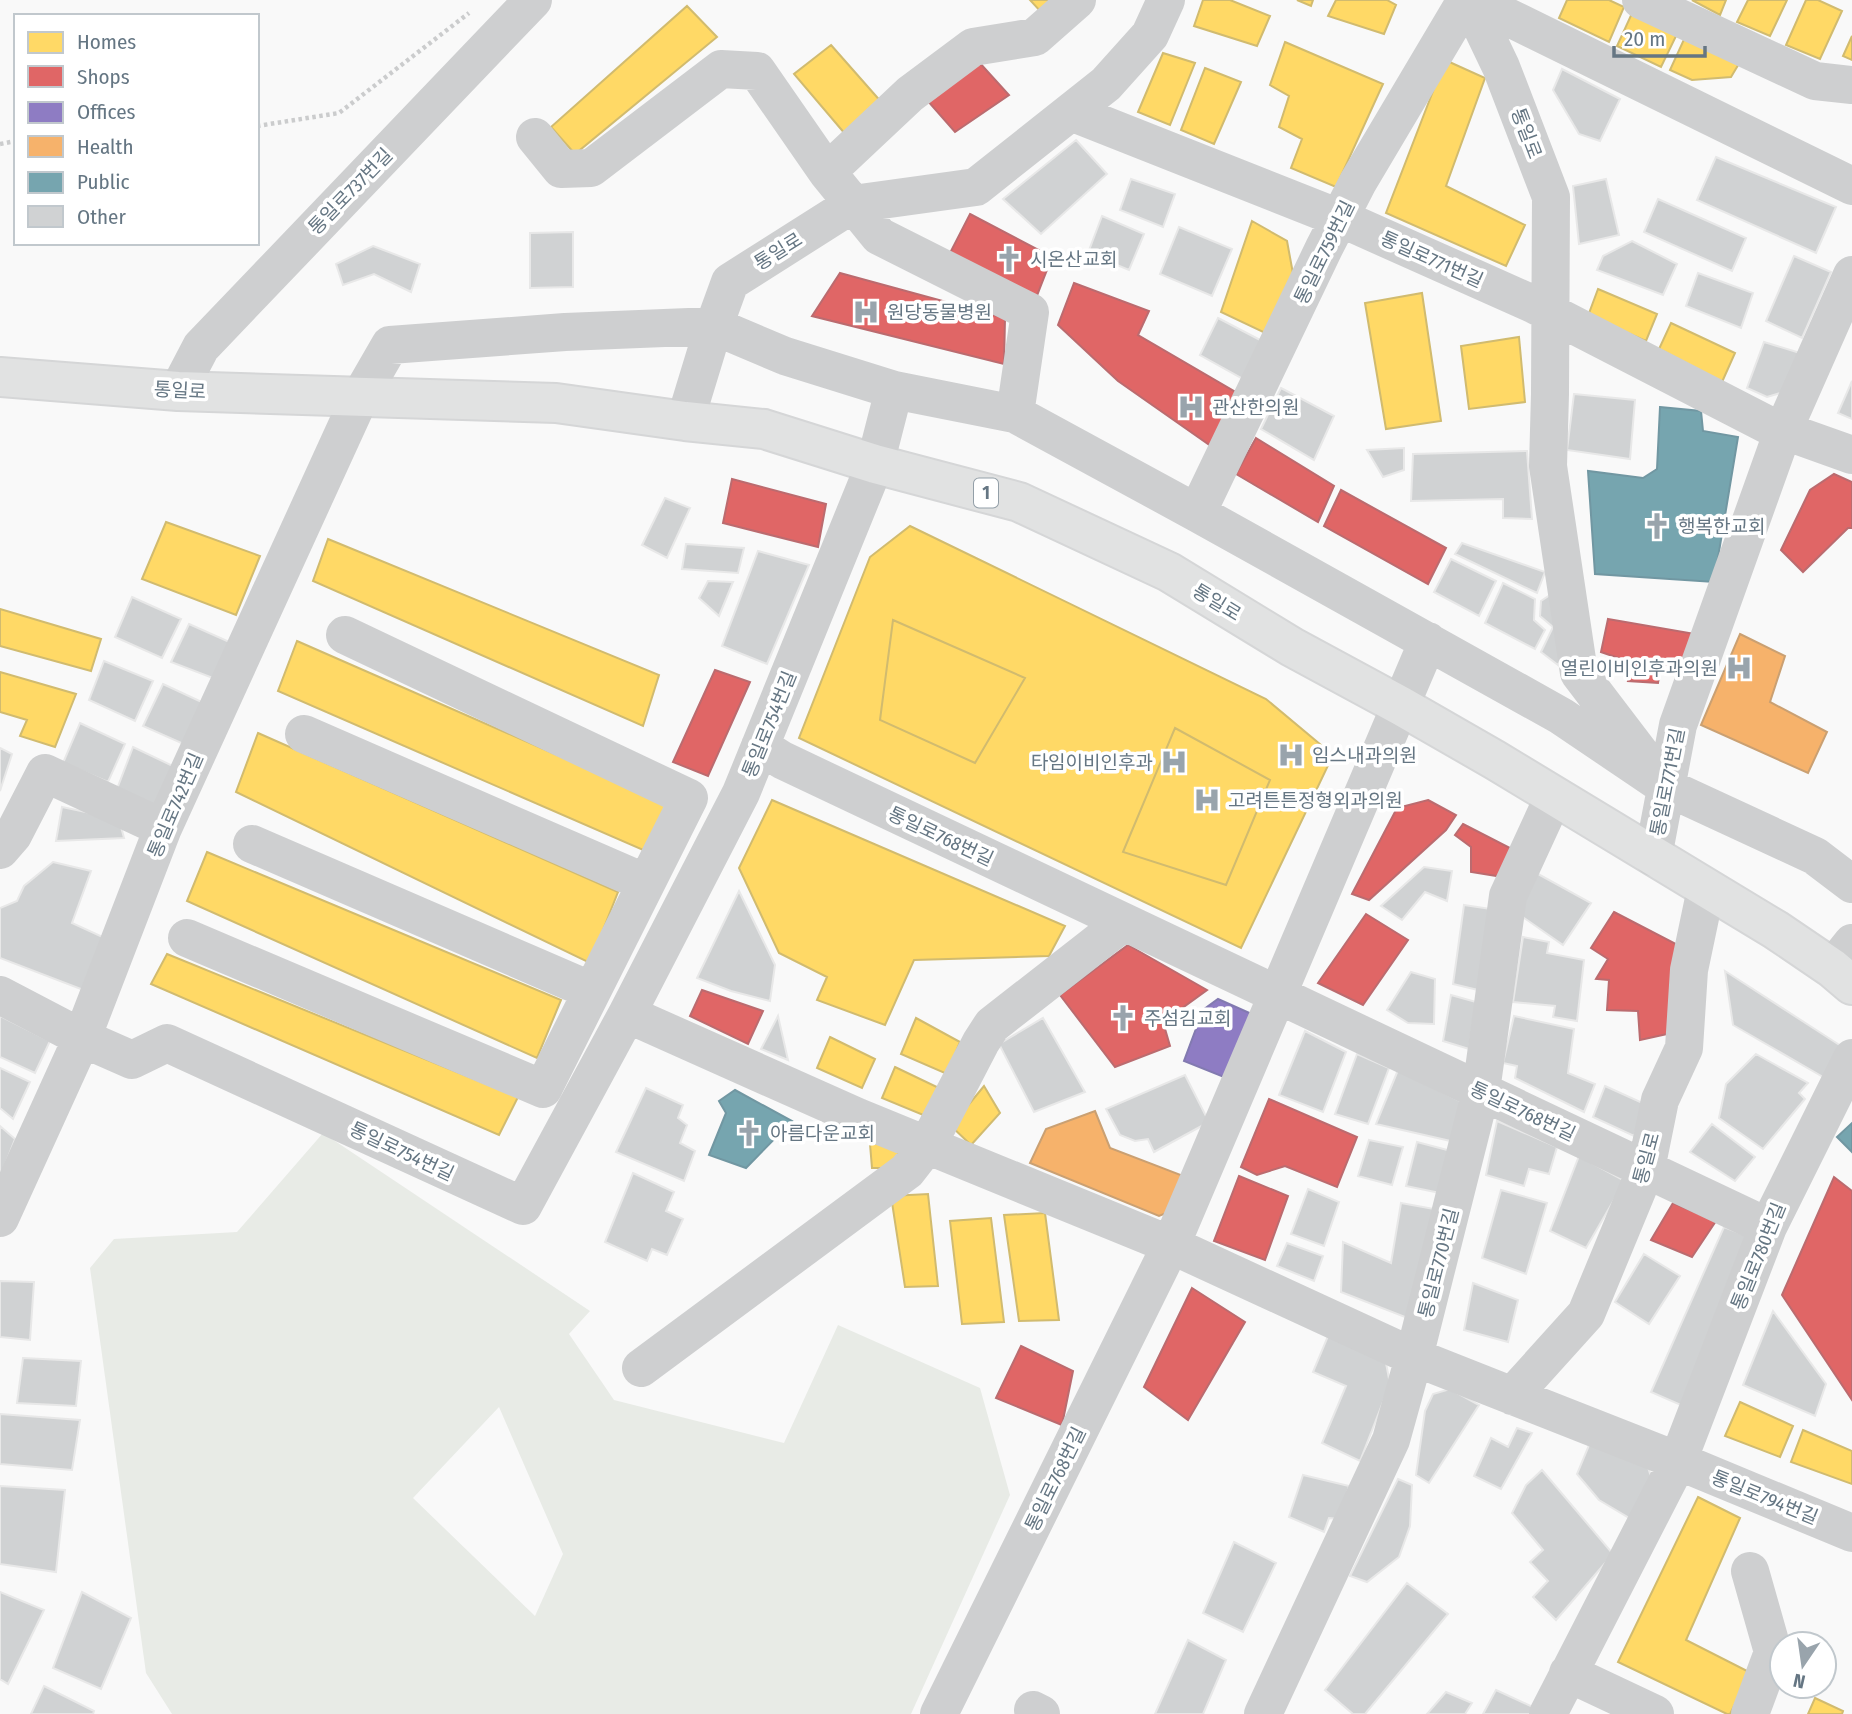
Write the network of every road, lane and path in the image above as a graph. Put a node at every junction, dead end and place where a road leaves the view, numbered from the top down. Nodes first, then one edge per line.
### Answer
1 (533, 0) edge
2 (1077, 0) edge
3 (1166, 0) edge
4 (1469, 0) edge
5 (1641, 0) edge
6 (476, 8) dead end
7 (1852, 85) edge
8 (1071, 112) junction
9 (259, 126) edge
10 (535, 137) dead end
11 (827, 172) junction
12 (1852, 186) edge
13 (853, 204) junction
14 (1340, 219) junction
15 (1852, 275) edge
16 (1550, 313) junction
17 (714, 326) junction
18 (0, 377) edge
19 (894, 390) junction
20 (178, 391) junction
21 (360, 397) junction
22 (1015, 414) junction
23 (685, 421) junction
24 (1783, 431) junction
25 (1852, 455) edge
26 (875, 464) junction
27 (1197, 513) junction
28 (345, 635) dead end
29 (1428, 641) junction
30 (1401, 706) junction
31 (304, 734) dead end
32 (760, 746) junction
33 (1666, 788) junction
34 (1554, 796) junction
35 (680, 814) junction
36 (163, 828) junction
37 (720, 834) junction
38 (253, 844) dead end
39 (0, 850) edge
40 (1653, 857) junction
41 (646, 883) junction
42 (1852, 884) edge
43 (1706, 889) junction
44 (1124, 922) junction
45 (187, 938) dead end
46 (1845, 965) edge
47 (592, 991) junction
48 (0, 995) edge
49 (1278, 995) junction
50 (627, 1014) junction
51 (82, 1038) junction
52 (1852, 1058) edge
53 (1481, 1091) junction
54 (928, 1144) junction
55 (1646, 1169) junction
56 (0, 1217) edge
57 (1768, 1227) junction
58 (1171, 1245) junction
59 (1414, 1357) junction
60 (641, 1368) dead end
61 (1512, 1396) junction
62 (1678, 1461) junction
63 (1852, 1533) edge
64 (1750, 1571) dead end
65 (1568, 1673) junction
66 (939, 1714) edge
67 (1263, 1714) edge
68 (1548, 1714) edge
69 (1656, 1714) edge
70 (1750, 1714) edge

1 - 20 street, 통일로737번길
2 - 11 street
3 - 8 street, 통일로
4 - 12 street
4 - 14 street, 통일로759번길
4 - 16 street, 통일로
5 - 7 street
6 - 9 path
8 - 13 street, 통일로
8 - 14 street, 통일로771번길
10 - 11 street
11 - 13 street
13 - 17 street, 통일로
13 - 22 street
14 - 16 street, 통일로771번길
14 - 27 street, 통일로759번길
15 - 24 street, 통일로771번길
16 - 24 street, 통일로771번길
16 - 33 street, 통일로
17 - 19 street, 통일로
17 - 21 street, 통일로
17 - 23 street, 통일로
18 - 20 main road, 통일로 / 1
19 - 22 street, 통일로
19 - 26 street, 통일로754번길
20 - 21 main road, 통일로 / 1
21 - 23 main road, 통일로 / 1
21 - 36 street, 통일로742번길
22 - 27 street, 통일로
23 - 26 main road, 통일로 / 1
24 - 25 street, 통일로771번길
24 - 33 street, 통일로771번길
26 - 30 main road, 통일로 / 1
26 - 32 street, 통일로754번길
27 - 29 street, 통일로
28 - 35 street
29 - 30 street, 통일로768번길
29 - 33 street, 통일로
30 - 34 main road, 통일로 / 1
30 - 49 street, 통일로768번길
31 - 41 street
32 - 37 street, 통일로754번길
32 - 44 street, 통일로768번길
33 - 40 street, 통일로771번길
33 - 42 street, 통일로
34 - 40 main road, 통일로 / 1
34 - 53 street, 통일로770번길
35 - 37 street
35 - 41 street
36 - 39 street
36 - 51 street, 통일로742번길
37 - 50 street, 통일로754번길
38 - 47 street
40 - 43 main road, 통일로 / 1
41 - 47 street
43 - 46 main road, 통일로 / 1
43 - 55 street, 통일로
44 - 49 street, 통일로768번길
44 - 54 street
45 - 47 street
48 - 51 street
49 - 53 street, 통일로768번길
49 - 58 street, 통일로768번길
50 - 51 street, 통일로754번길
50 - 54 street
51 - 56 street, 통일로742번길
52 - 57 street, 통일로780번길
53 - 55 street, 통일로768번길
53 - 59 street, 통일로770번길
54 - 58 street
54 - 60 street
55 - 57 street, 통일로768번길
55 - 61 street, 통일로
57 - 62 street, 통일로780번길
58 - 59 street
58 - 66 street, 통일로768번길
59 - 61 street
59 - 67 street, 통일로770번길
61 - 62 street
62 - 63 street, 통일로794번길
62 - 65 street, 통일로780번길
64 - 70 street
65 - 68 street, 통일로780번길
65 - 69 street

